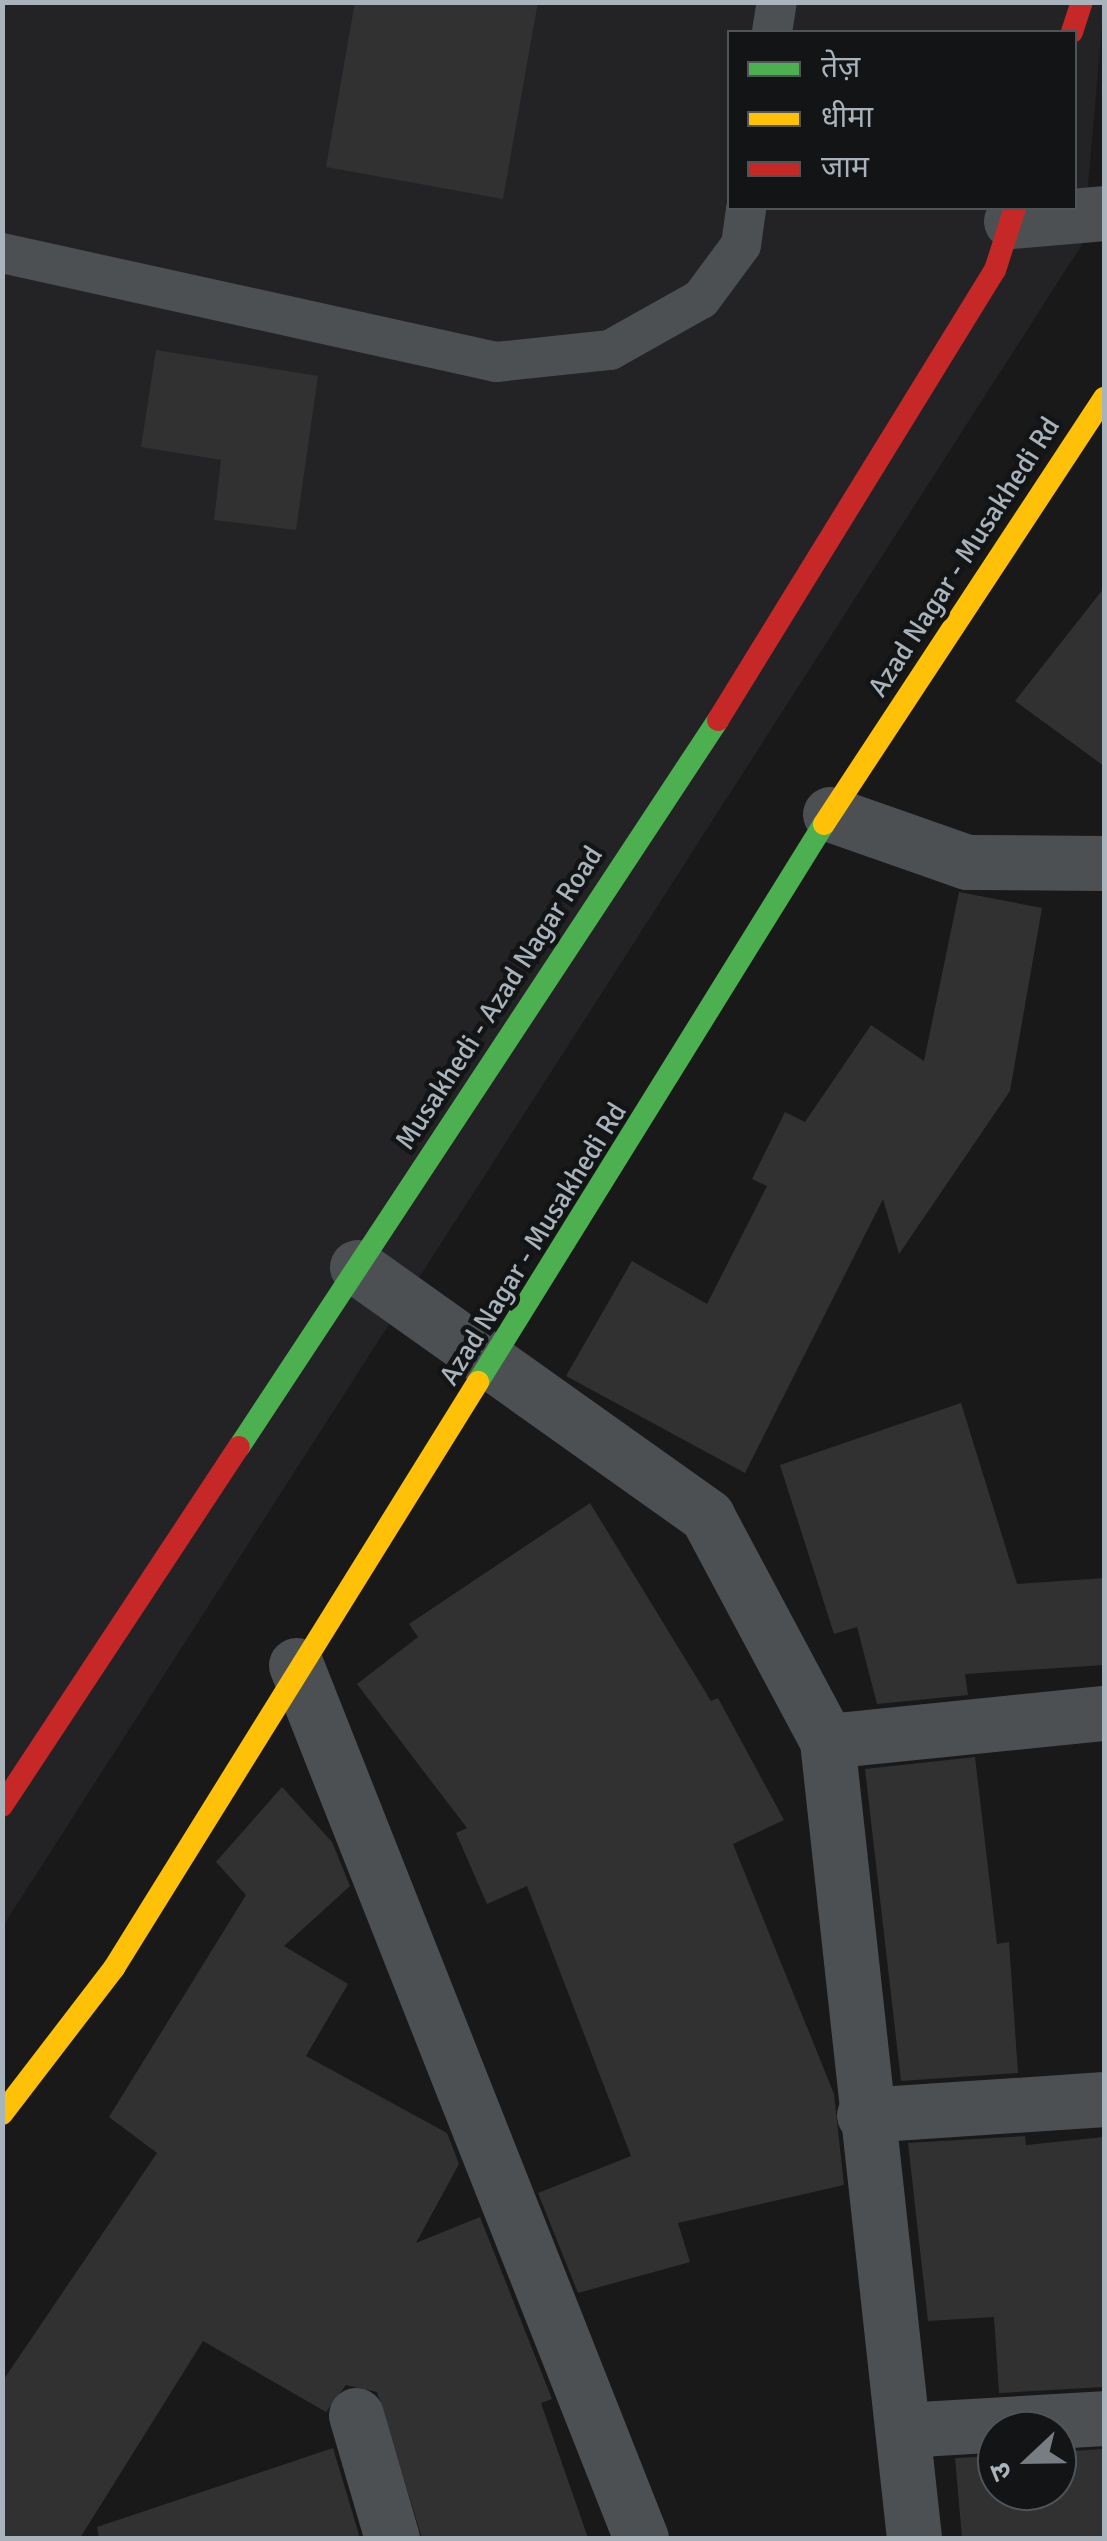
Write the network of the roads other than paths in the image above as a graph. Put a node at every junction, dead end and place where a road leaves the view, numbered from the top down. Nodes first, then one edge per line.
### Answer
1 (777, 2) edge
2 (1082, 2) edge
3 (772, 30) edge
4 (1073, 30) edge
5 (746, 210) edge
6 (1013, 214) edge
7 (1104, 214) edge
8 (2, 253) edge
9 (1104, 398) edge
10 (830, 814) junction
11 (1104, 863) edge
12 (358, 1267) junction
13 (498, 1363) junction
14 (296, 1664) junction
15 (1104, 1713) edge
16 (827, 1741) junction
17 (2, 1806) edge
18 (1104, 2099) edge
19 (2, 2114) edge
20 (864, 2115) junction
21 (356, 2414) dead end
22 (1104, 2418) edge
23 (903, 2430) junction
24 (392, 2538) edge
25 (641, 2538) edge
26 (914, 2538) edge

1 - 3 lane
2 - 4 main road
5 - 8 lane
6 - 7 street
6 - 12 main road, Musakhedi - Azad Nagar Road
9 - 10 main road, Azad Nagar - Musakhedi Rd
10 - 11 street
10 - 13 main road, Azad Nagar - Musakhedi Rd
12 - 13 street
12 - 17 main road, Musakhedi - Azad Nagar Road
13 - 14 main road, Azad Nagar - Musakhedi Rd
13 - 16 street
14 - 19 main road, Azad Nagar - Musakhedi Rd
14 - 25 street
15 - 16 street
16 - 20 street
18 - 20 street
20 - 23 street
21 - 24 street
22 - 23 street
23 - 26 street

